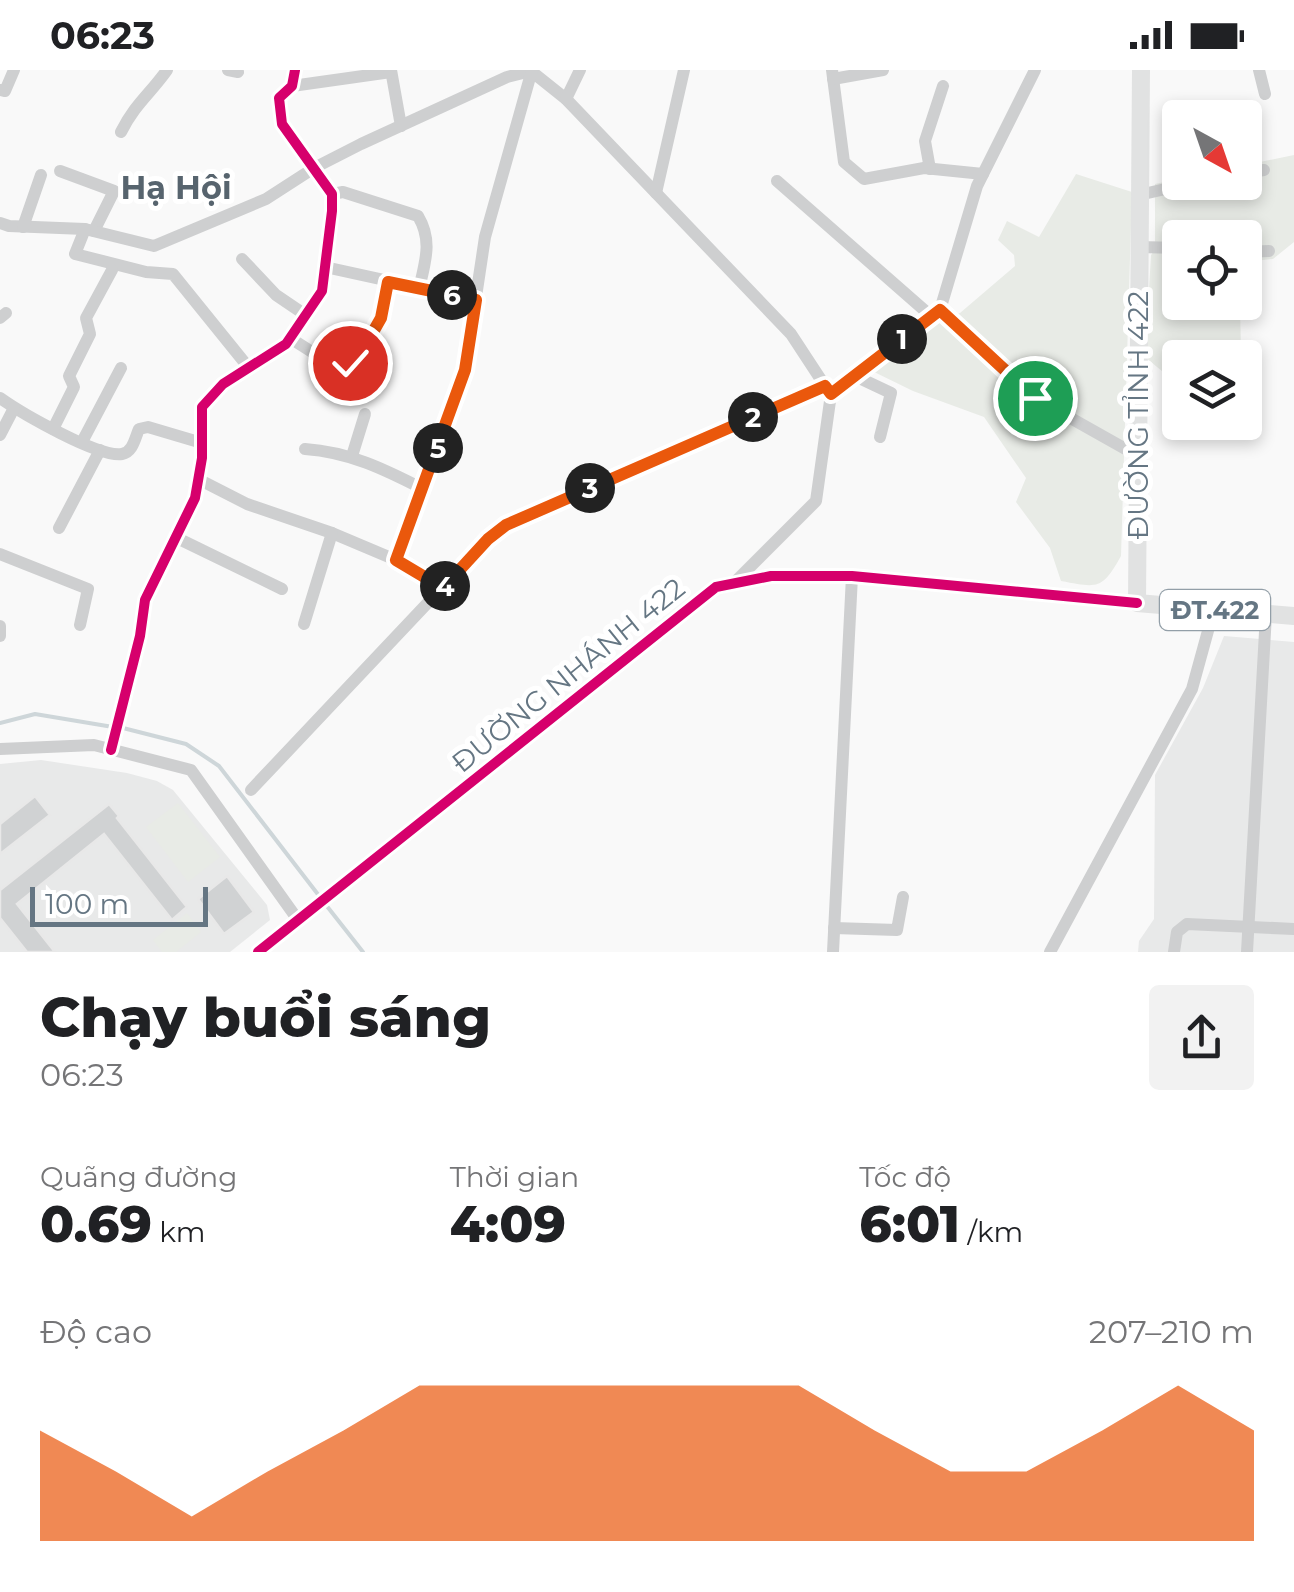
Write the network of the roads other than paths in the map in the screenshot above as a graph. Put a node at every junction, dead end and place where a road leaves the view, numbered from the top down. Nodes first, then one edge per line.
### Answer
1 (14, 70) edge
2 (167, 70) edge
3 (295, 70) edge
4 (580, 70) edge
5 (684, 70) edge
6 (882, 70) edge
7 (1035, 70) edge
8 (1141, 70) edge
9 (1259, 70) edge
10 (391, 71) edge
11 (532, 71) edge
12 (833, 74) edge
13 (292, 86) junction
14 (943, 86) dead end
15 (0, 90) edge
16 (1265, 94) dead end
17 (566, 99) junction
18 (401, 126) junction
19 (121, 132) dead end
20 (314, 168) junction
21 (930, 169) junction
22 (60, 171) dead end
23 (983, 174) junction
24 (41, 176) dead end
25 (777, 181) dead end
26 (1162, 190) edge
27 (332, 194) junction
28 (656, 194) junction
29 (1140, 195) junction
30 (0, 223) edge
31 (23, 227) junction
32 (90, 230) junction
33 (1139, 247) junction
34 (1162, 248) edge
35 (1262, 251) edge
36 (1269, 251) dead end
37 (242, 259) dead end
38 (326, 267) junction
39 (112, 270) dead end
40 (388, 282) junction
41 (419, 289) junction
42 (476, 300) junction
43 (936, 313) junction
44 (307, 316) junction
45 (290, 338) junction
46 (121, 368) dead end
47 (249, 368) junction
48 (854, 376) junction
49 (828, 390) junction
50 (0, 398) edge
51 (14, 408) junction
52 (365, 414) dead end
53 (53, 429) junction
54 (0, 435) edge
55 (880, 437) dead end
56 (82, 442) junction
57 (202, 443) junction
58 (305, 448) dead end
59 (100, 450) junction
60 (352, 456) junction
61 (1138, 456) junction
62 (200, 480) junction
63 (423, 489) junction
64 (58, 528) dead end
65 (332, 533) junction
66 (175, 537) junction
67 (0, 554) edge
68 (396, 560) junction
69 (852, 576) junction
70 (734, 583) junction
71 (443, 588) junction
72 (282, 589) dead end
73 (1137, 603) junction
74 (1214, 610) junction
75 (1266, 614) junction
76 (1294, 616) edge
77 (304, 624) dead end
78 (80, 625) dead end
79 (0, 626) edge
80 (0, 636) edge
81 (0, 748) edge
82 (111, 750) junction
83 (251, 790) dead end
84 (903, 896) dead end
85 (302, 917) junction
86 (1248, 926) junction
87 (834, 928) junction
88 (1294, 928) edge
89 (258, 952) edge
90 (833, 952) edge
91 (1050, 952) edge
92 (1174, 952) edge
93 (1246, 952) edge

1 - 15 street
2 - 19 street
3 - 13 street
4 - 17 street
5 - 28 street
6 - 12 street
7 - 23 street
8 - 29 main road, ĐƯỜNG TỈNH 422 / ĐT.422
9 - 16 street
10 - 13 street
10 - 18 street
11 - 17 street
11 - 18 street
11 - 42 street
12 - 21 street
13 - 20 street
14 - 21 street
17 - 28 street
18 - 20 street
20 - 27 street
20 - 32 street
21 - 23 street
22 - 32 street
23 - 43 street
24 - 31 street
25 - 43 street
26 - 29 street
27 - 38 street
27 - 41 street
28 - 49 street
29 - 33 main road, ĐƯỜNG TỈNH 422 / ĐT.422
30 - 31 street
31 - 32 street
32 - 47 street
33 - 34 street
33 - 61 main road, ĐƯỜNG TỈNH 422 / ĐT.422
35 - 36 street
37 - 44 street
38 - 40 street
38 - 44 street
39 - 53 street
40 - 41 street
40 - 45 street
41 - 42 street
42 - 63 street
43 - 48 street
43 - 61 street
44 - 45 street
45 - 47 street
46 - 56 street
47 - 57 street
48 - 49 street
48 - 55 street
49 - 70 street
49 - 71 street
50 - 51 street
51 - 53 street
51 - 54 street
52 - 60 street
53 - 56 street
56 - 59 street
57 - 59 street
57 - 62 street
58 - 60 street
59 - 64 street
60 - 63 street
61 - 73 main road, ĐƯỜNG TỈNH 422 / ĐT.422
62 - 65 street
62 - 66 street
63 - 68 street
65 - 68 street
65 - 77 street
66 - 72 street
66 - 82 street
67 - 78 street
68 - 71 street
69 - 70 street, ĐƯỜNG NHÁNH 422
69 - 73 street, ĐƯỜNG NHÁNH 422
69 - 87 street
70 - 85 street, ĐƯỜNG NHÁNH 422
71 - 83 street
73 - 74 main road, ĐT.422
74 - 75 main road, ĐT.422
74 - 91 street
75 - 76 main road, ĐT.422
75 - 86 street
79 - 80 street
81 - 82 street
82 - 85 street
84 - 87 street
85 - 89 street, ĐƯỜNG NHÁNH 422
86 - 88 street
86 - 92 street
86 - 93 street
87 - 90 street

